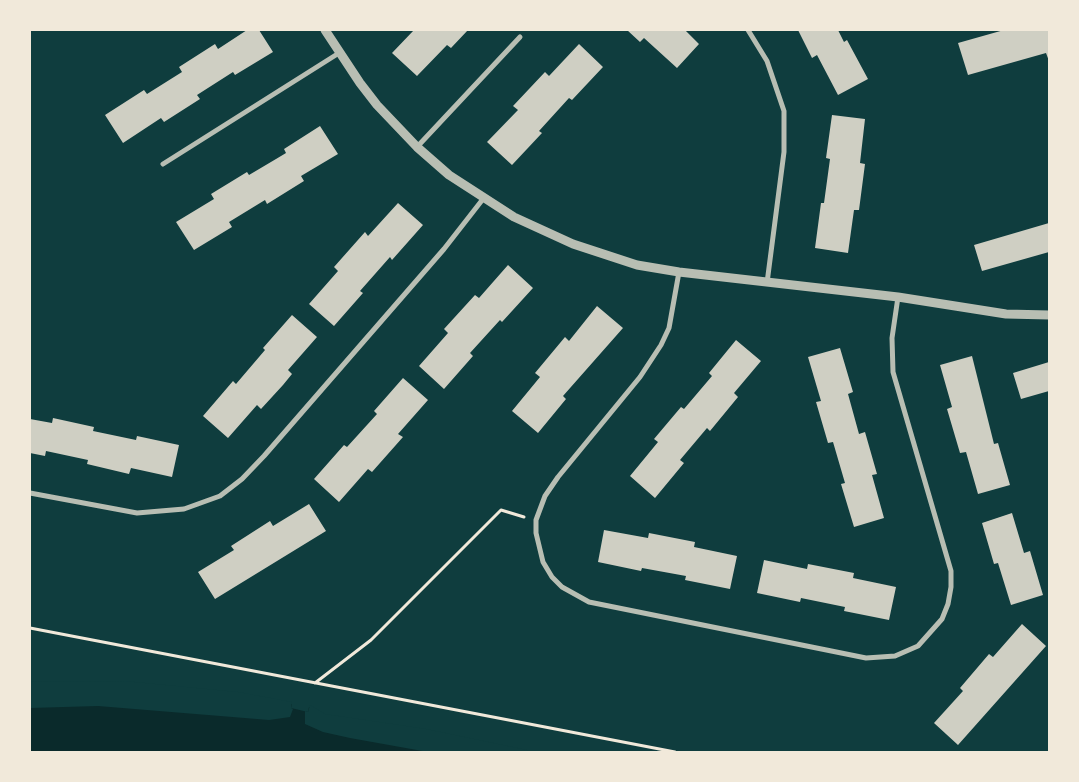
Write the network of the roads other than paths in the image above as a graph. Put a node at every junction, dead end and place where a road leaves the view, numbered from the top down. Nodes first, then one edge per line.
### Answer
1 (325, 30) edge
2 (748, 30) edge
3 (520, 38) dead end
4 (339, 53) junction
5 (418, 147) junction
6 (163, 164) dead end
7 (483, 199) junction
8 (679, 272) junction
9 (767, 282) junction
10 (898, 297) junction
11 (1049, 315) edge
12 (30, 493) edge

1 - 4 street
2 - 9 street
3 - 5 street
4 - 5 street
4 - 6 street
5 - 7 street
7 - 8 street
7 - 12 street
8 - 9 street
8 - 10 street
9 - 10 street
10 - 11 street

